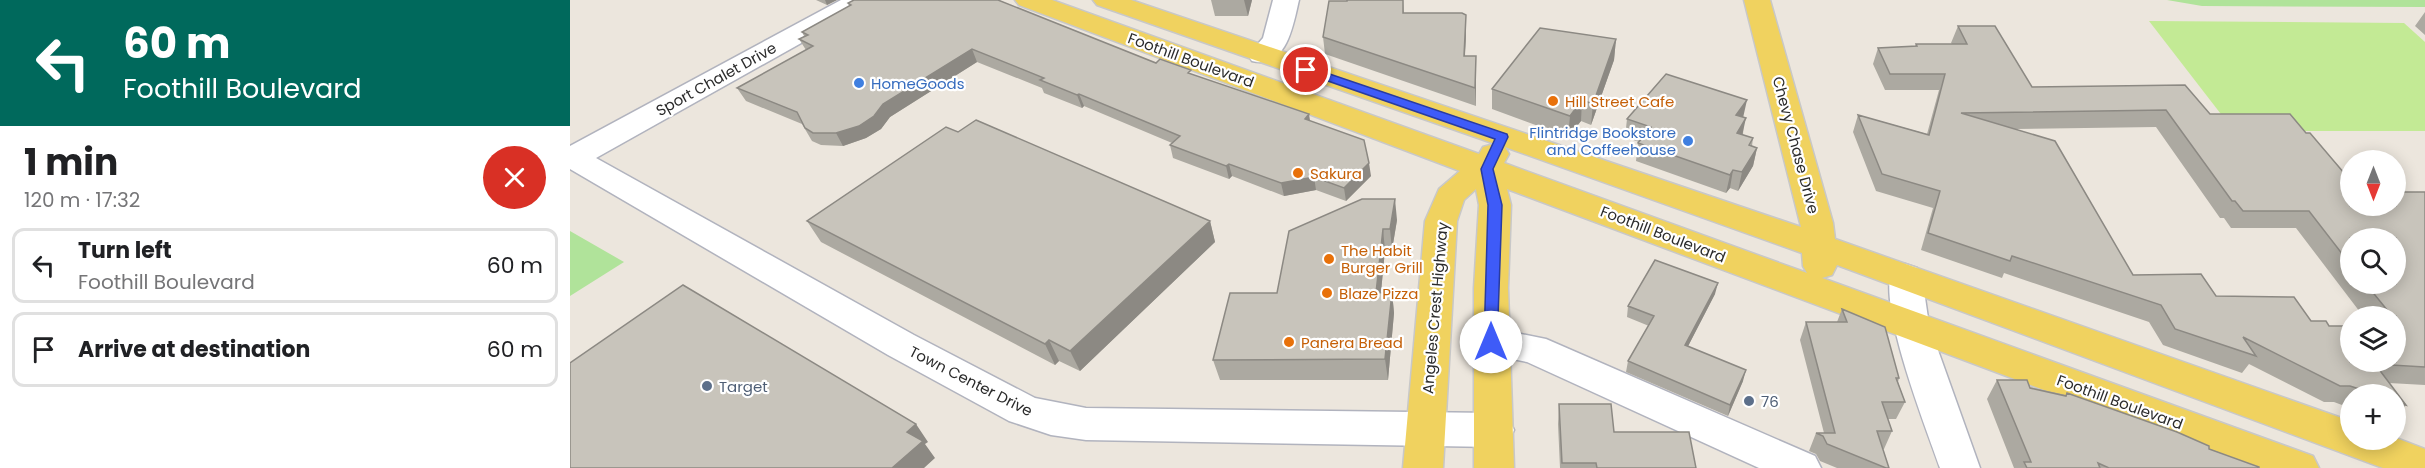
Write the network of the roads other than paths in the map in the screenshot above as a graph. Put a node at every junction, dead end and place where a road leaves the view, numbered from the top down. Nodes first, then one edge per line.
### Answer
1 (860, 0) edge
2 (1028, 0) edge
3 (1106, 0) edge
4 (1286, 0) edge
5 (1756, 0) edge
6 (1262, 55) junction
7 (1237, 76) junction
8 (1502, 137) junction
9 (571, 157) edge
10 (1487, 169) junction
11 (1821, 246) junction
12 (1905, 277) junction
13 (1819, 291) junction
14 (1911, 325) junction
15 (1491, 342) junction
16 (1426, 430) junction
17 (2340, 435) edge
18 (1494, 449) edge
19 (2382, 450) edge
20 (2425, 466) edge
21 (1423, 468) edge
22 (1801, 468) edge
23 (1959, 468) edge
24 (2299, 468) edge

1 - 9 street, Sport Chalet Drive
2 - 7 main road, Foothill Boulevard
3 - 6 main road, Foothill Boulevard
4 - 6 street
5 - 11 main road, Chevy Chase Drive
6 - 7 main road
6 - 8 main road, Foothill Boulevard
7 - 10 main road, Foothill Boulevard
8 - 10 main road
8 - 11 main road, Foothill Boulevard
9 - 16 street, Town Center Drive
10 - 13 main road, Foothill Boulevard
10 - 15 main road
10 - 16 main road, Angeles Crest Highway
11 - 12 main road, Foothill Boulevard
11 - 13 main road, Chevy Chase Drive
12 - 14 street
12 - 17 main road, Foothill Boulevard
13 - 14 main road, Foothill Boulevard
14 - 23 street
14 - 24 main road, Foothill Boulevard
15 - 18 main road
15 - 22 street
16 - 18 street, Town Center Drive
16 - 21 main road, Angeles Crest Highway
19 - 20 main road, Foothill Boulevard

